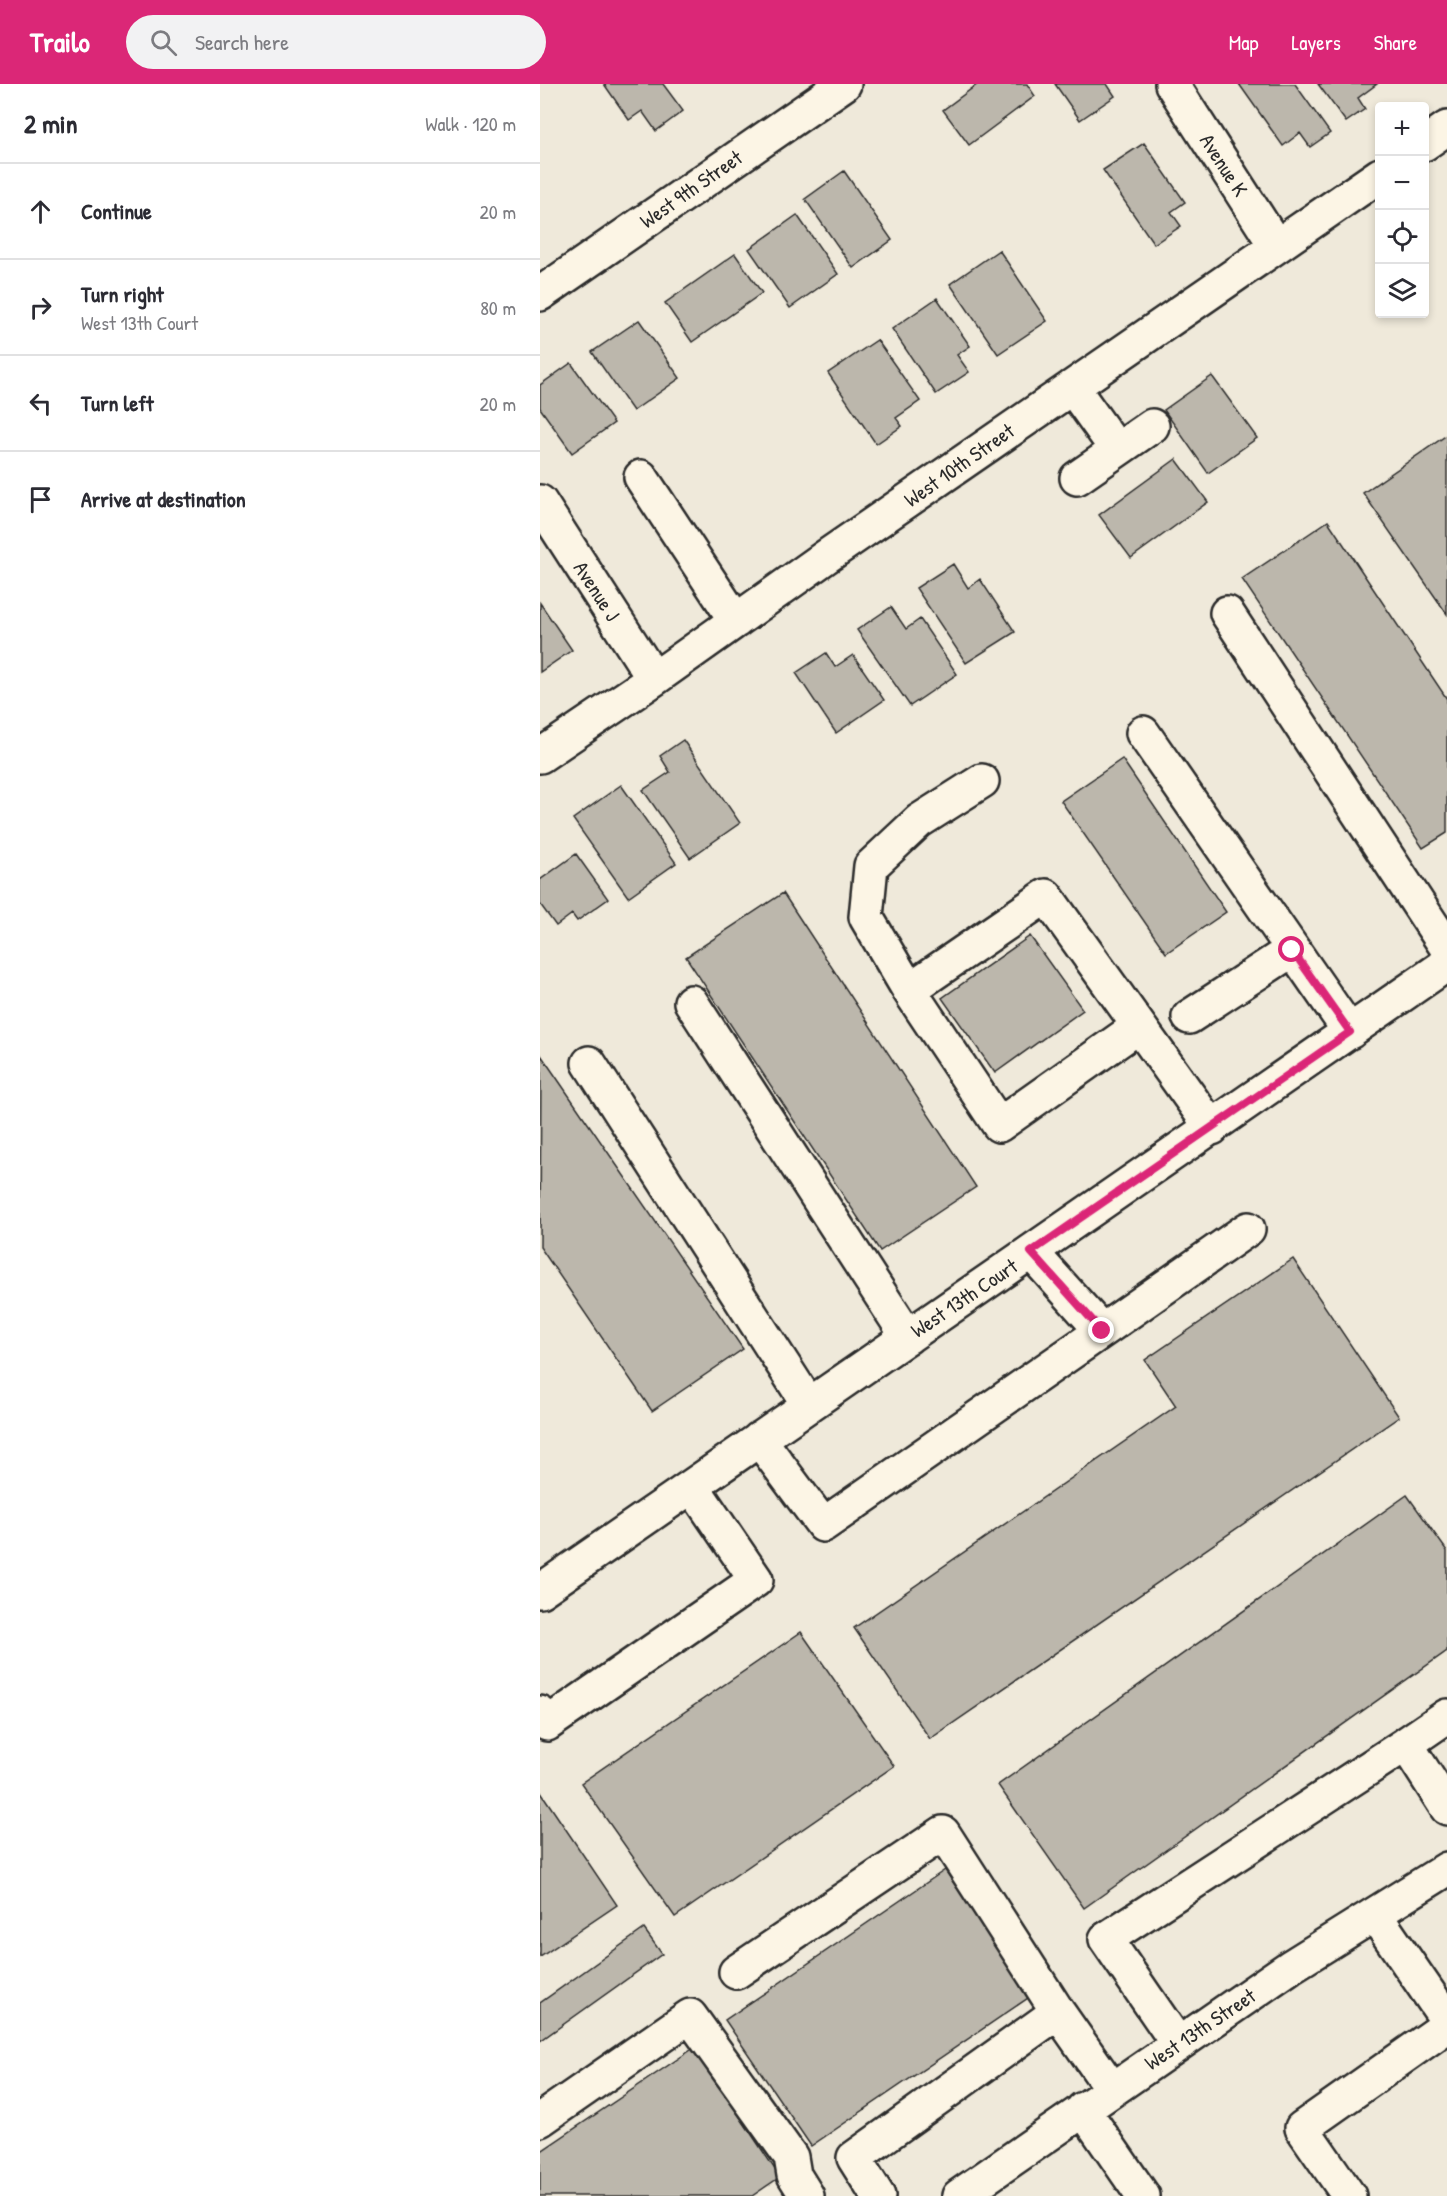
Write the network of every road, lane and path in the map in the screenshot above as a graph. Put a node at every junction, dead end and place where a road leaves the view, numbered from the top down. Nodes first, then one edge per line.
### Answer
1 (844, 84) edge
2 (1172, 84) edge
3 (1447, 128) edge
4 (1429, 141) edge
5 (1375, 178) edge
6 (1276, 246) junction
7 (540, 294) edge
8 (1072, 387) junction
9 (1152, 426) dead end
10 (1117, 450) junction
11 (641, 477) dead end
12 (1077, 478) dead end
13 (540, 502) edge
14 (1227, 613) dead end
15 (735, 621) junction
16 (654, 679) junction
17 (1143, 733) dead end
18 (540, 756) edge
19 (982, 781) dead end
20 (1447, 948) edge
21 (1292, 950) junction
22 (1447, 964) edge
23 (909, 990) junction
24 (691, 1002) dead end
25 (1188, 1017) dead end
26 (1139, 1026) junction
27 (1350, 1032) junction
28 (589, 1063) dead end
29 (1212, 1128) junction
30 (1248, 1229) dead end
31 (1031, 1252) junction
32 (1102, 1331) junction
33 (908, 1337) junction
34 (809, 1405) junction
35 (759, 1439) junction
36 (692, 1486) junction
37 (540, 1591) edge
38 (540, 1713) edge
39 (1447, 1716) edge
40 (1406, 1744) junction
41 (1447, 1808) edge
42 (1447, 1869) edge
43 (1375, 1915) junction
44 (736, 1972) dead end
45 (1058, 2012) junction
46 (1447, 2020) edge
47 (1447, 2026) edge
48 (1178, 2044) junction
49 (1112, 2089) junction
50 (1083, 2109) junction
51 (540, 2120) edge
52 (1142, 2195) edge
53 (807, 2196) edge
54 (878, 2196) edge
55 (959, 2196) edge
56 (1349, 2196) edge

1 - 7 street, West 9th Street
2 - 6 street, Avenue K
3 - 4 street
5 - 6 street, West 10th Street
6 - 8 street, West 10th Street
8 - 10 street
8 - 15 street, West 10th Street
9 - 10 street
10 - 12 street
11 - 15 street
13 - 16 street, Avenue J
14 - 20 street
15 - 16 street, West 10th Street
16 - 18 street, West 10th Street
17 - 21 street
19 - 23 street
21 - 25 street
21 - 27 street
22 - 27 street, West 13th Court
23 - 26 street
23 - 26 street
24 - 33 street
26 - 29 street
27 - 29 street, West 13th Court
28 - 34 street
29 - 31 street, West 13th Court
30 - 32 street
31 - 32 street
31 - 33 street, West 13th Court
32 - 35 street
33 - 34 street, West 13th Court
34 - 35 street, West 13th Court
35 - 36 street, West 13th Court
36 - 37 street, West 13th Court
36 - 38 street
39 - 40 street
40 - 41 street
40 - 48 street
42 - 43 street, West 13th Street
43 - 46 street
43 - 48 street, West 13th Street
44 - 45 street
45 - 49 street
45 - 54 street
47 - 56 street
48 - 49 street, West 13th Street
49 - 50 street, West 13th Street
50 - 52 street
50 - 55 street, West 13th Street
51 - 53 street

